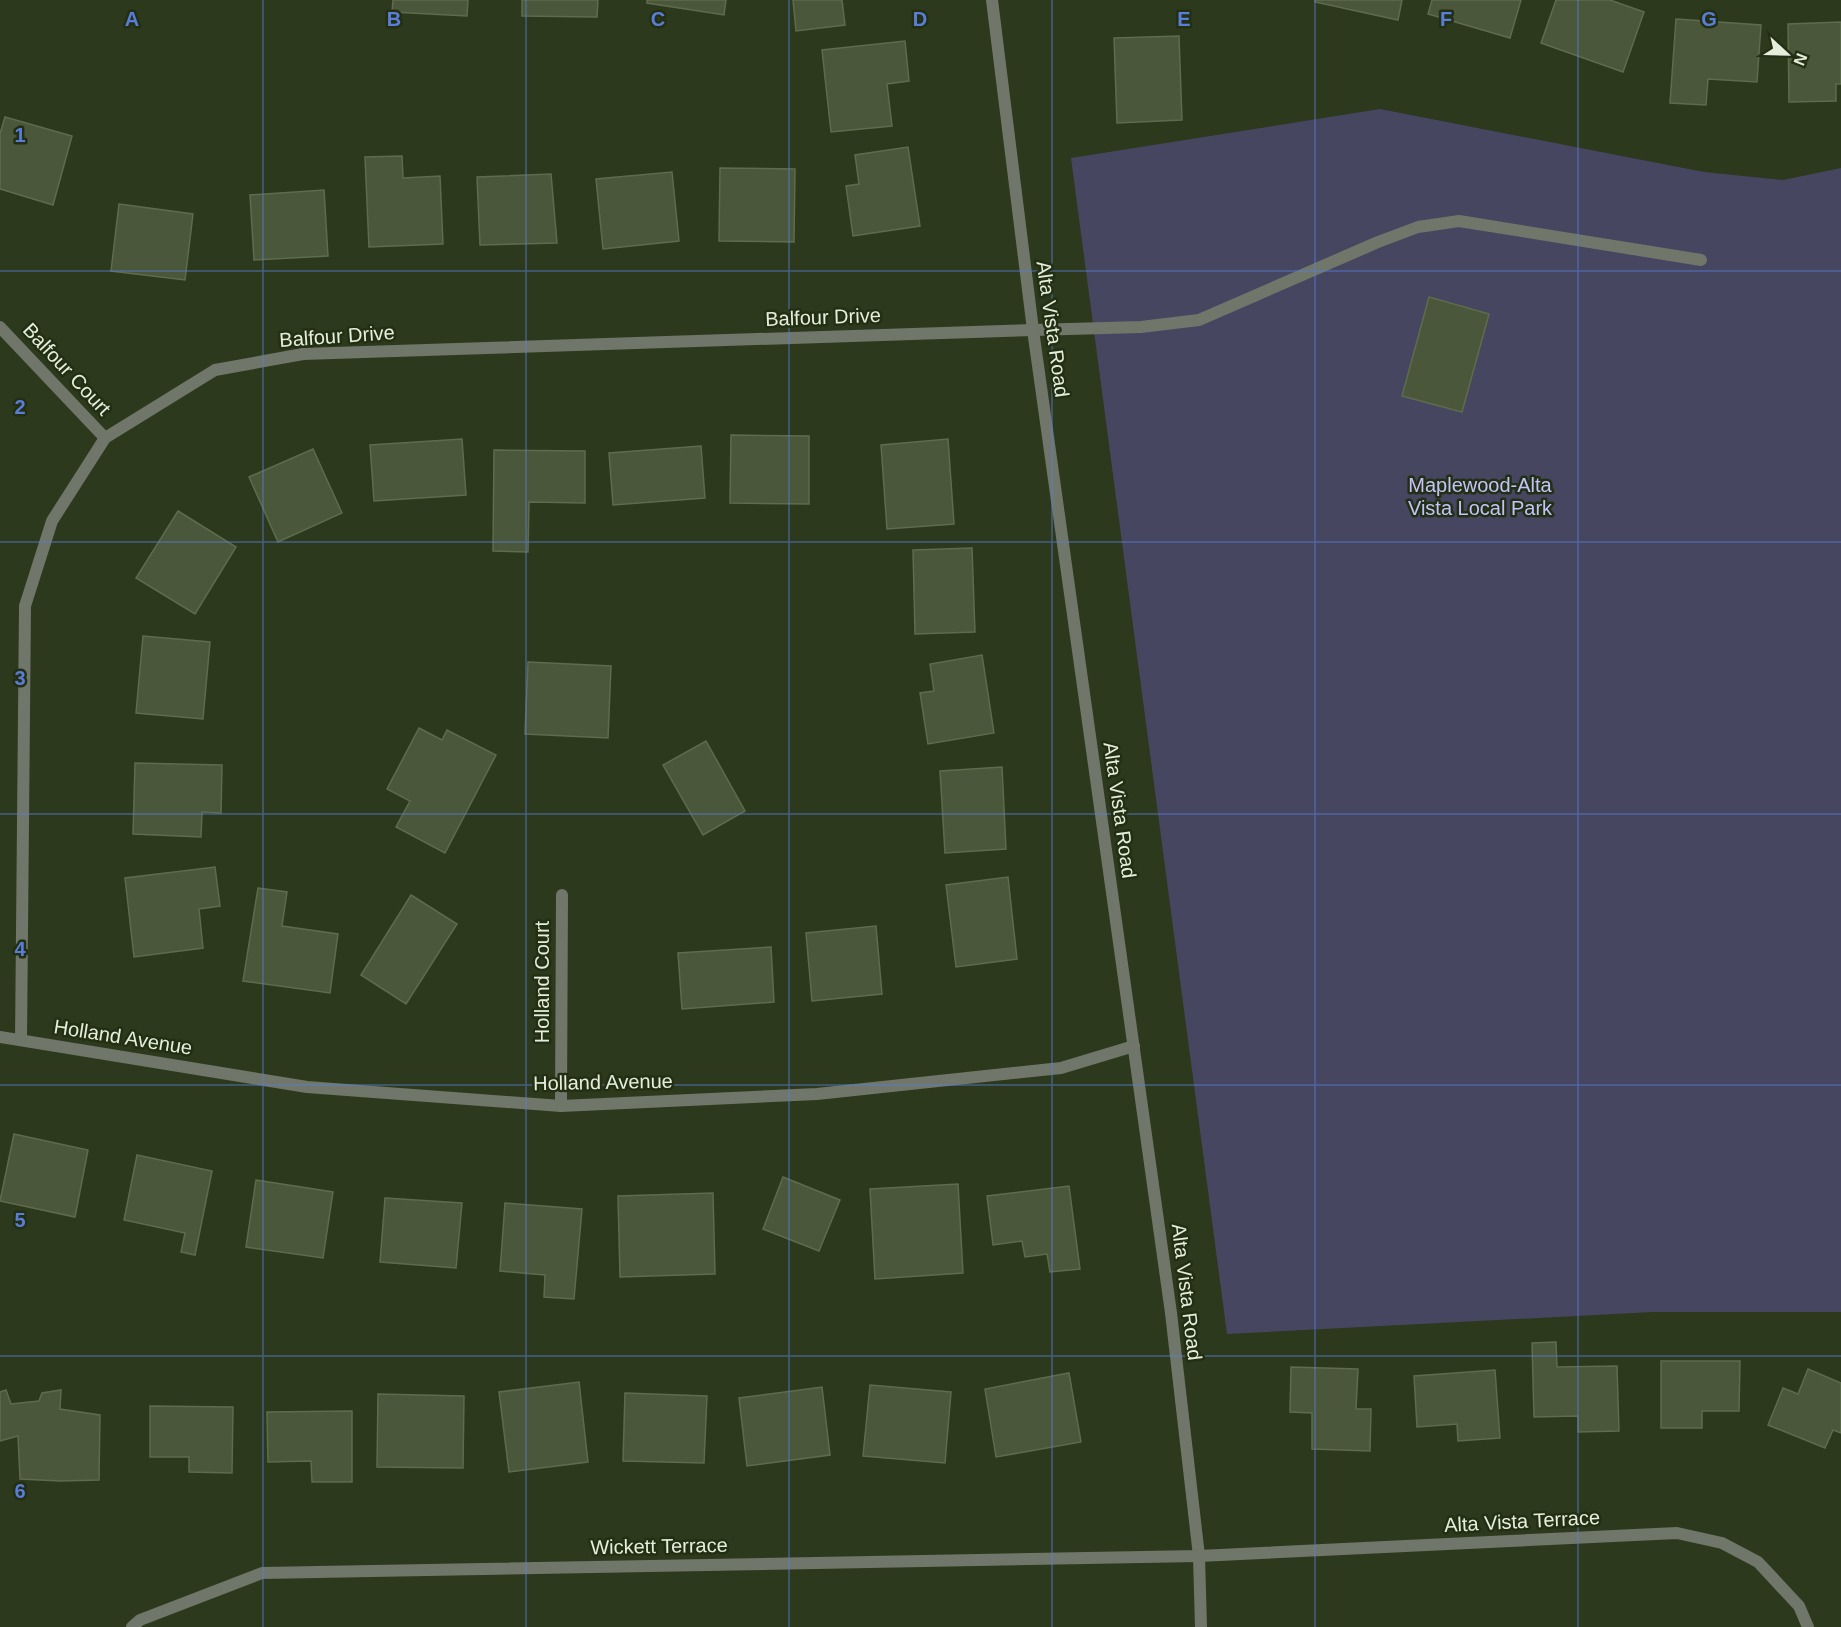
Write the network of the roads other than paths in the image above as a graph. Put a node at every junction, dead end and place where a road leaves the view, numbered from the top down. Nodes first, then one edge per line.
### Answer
1 (992, 0) edge
2 (1701, 260) dead end
3 (0, 327) edge
4 (1033, 330) junction
5 (105, 438) junction
6 (562, 895) dead end
7 (0, 1037) edge
8 (21, 1040) junction
9 (1134, 1046) junction
10 (561, 1106) junction
11 (1199, 1556) junction
12 (132, 1627) edge
13 (1201, 1627) edge
14 (1808, 1627) edge

1 - 4 street, Alta Vista Road
2 - 4 street, Balfour Drive
3 - 5 street, Balfour Court
4 - 5 street, Balfour Drive
4 - 9 street, Alta Vista Road
5 - 8 street, Balfour Drive
6 - 10 street, Holland Court
7 - 8 street, Holland Avenue
8 - 10 street, Holland Avenue
9 - 10 street, Holland Avenue
9 - 11 street, Alta Vista Road
11 - 12 street, Wickett Terrace
11 - 13 street, Alta Vista Road
11 - 14 street, Alta Vista Terrace

